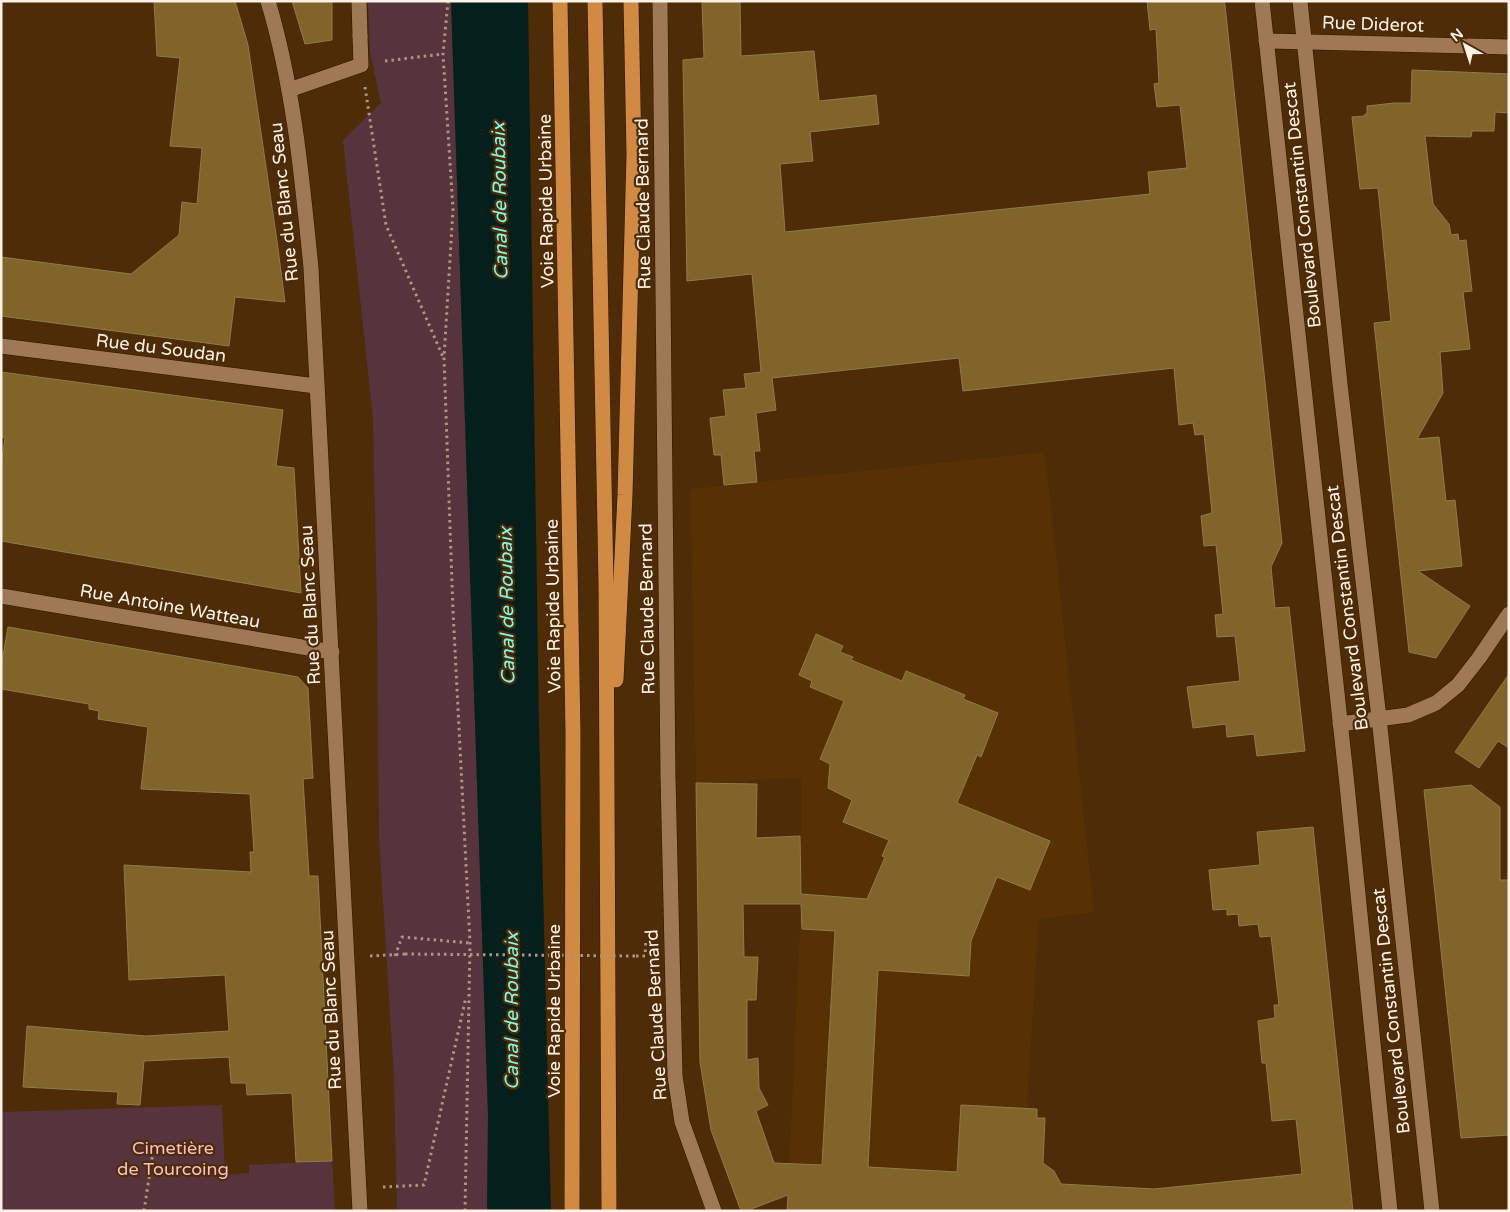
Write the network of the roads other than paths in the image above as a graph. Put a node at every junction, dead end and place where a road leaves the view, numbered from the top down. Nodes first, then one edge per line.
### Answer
1 (268, 1) edge
2 (359, 1) edge
3 (560, 1) edge
4 (595, 1) edge
5 (631, 1) edge
6 (660, 1) edge
7 (1262, 1) edge
8 (1300, 1) edge
9 (1266, 41) junction
10 (1304, 41) junction
11 (1509, 47) edge
12 (289, 90) junction
13 (1, 346) edge
14 (316, 386) junction
15 (1, 596) edge
16 (1509, 614) edge
17 (332, 652) junction
18 (1379, 718) junction
19 (1340, 724) junction
20 (608, 854) junction
21 (360, 1211) edge
22 (572, 1211) edge
23 (609, 1211) edge
24 (714, 1211) edge
25 (1390, 1211) edge
26 (1432, 1211) edge

1 - 12 street, Rue du Blanc Seau
2 - 12 street
3 - 22 highway, Voie Rapide Urbaine
4 - 20 highway
5 - 20 highway
6 - 24 street, Rue Claude Bernard
7 - 9 street, Boulevard Constantin Descat
8 - 10 street, Boulevard Constantin Descat
9 - 10 street, Rue Diderot
9 - 19 street, Boulevard Constantin Descat
10 - 11 street, Rue Diderot
10 - 18 street, Boulevard Constantin Descat
12 - 14 street, Rue du Blanc Seau
13 - 14 street, Rue du Soudan
14 - 17 street, Rue du Blanc Seau
15 - 17 street, Rue Antoine Watteau
16 - 18 street
17 - 21 street, Rue du Blanc Seau
18 - 19 street
18 - 26 street, Boulevard Constantin Descat
19 - 25 street, Boulevard Constantin Descat
20 - 23 highway

